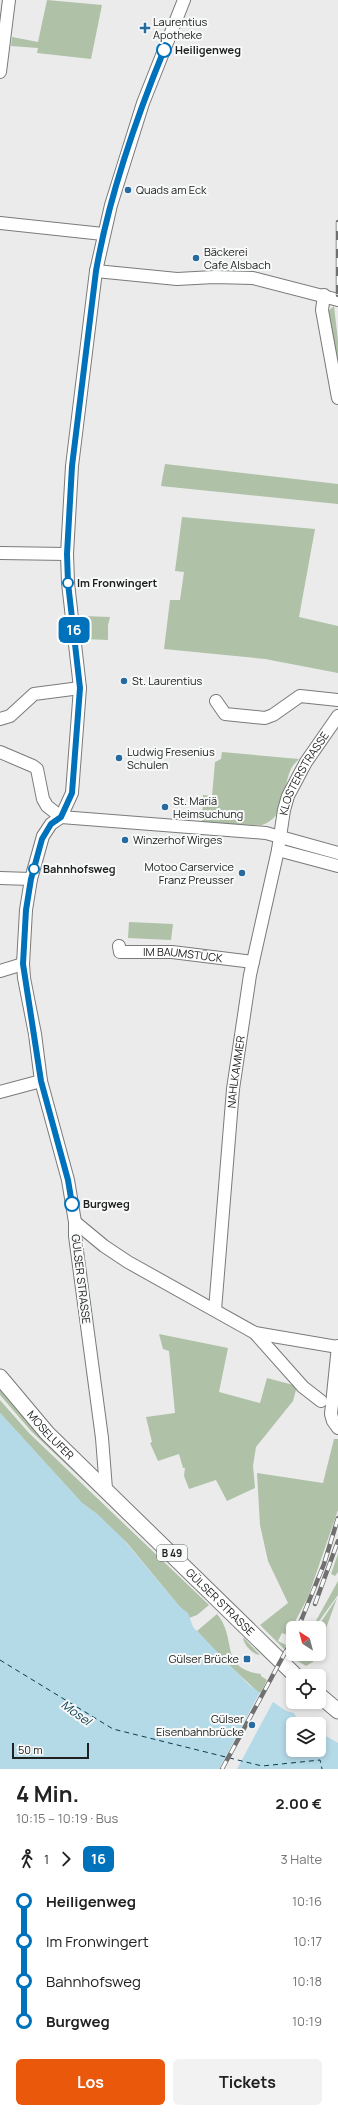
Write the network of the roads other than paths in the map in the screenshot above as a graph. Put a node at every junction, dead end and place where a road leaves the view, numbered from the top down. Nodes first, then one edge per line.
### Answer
1 (9, 0) edge
2 (184, 0) edge
3 (0, 72) edge
4 (0, 223) edge
5 (103, 234) junction
6 (96, 271) junction
7 (324, 295) junction
8 (338, 300) edge
9 (338, 398) edge
10 (0, 553) edge
11 (67, 554) junction
12 (80, 688) junction
13 (338, 700) edge
14 (216, 701) dead end
15 (338, 716) edge
16 (0, 720) edge
17 (0, 752) edge
18 (61, 817) junction
19 (280, 837) junction
20 (278, 850) junction
21 (338, 853) edge
22 (338, 866) edge
23 (0, 878) edge
24 (31, 879) junction
25 (119, 946) dead end
26 (253, 962) junction
27 (23, 964) junction
28 (0, 971) edge
29 (41, 1081) junction
30 (0, 1092) edge
31 (75, 1222) junction
32 (215, 1310) junction
33 (255, 1333) junction
34 (338, 1347) edge
35 (0, 1377) edge
36 (321, 1401) dead end
37 (338, 1428) edge
38 (106, 1489) junction
39 (289, 1669) edge
40 (326, 1701) edge
41 (338, 1711) edge

1 - 3 street
2 - 5 street
4 - 5 street
5 - 6 street
6 - 7 street
6 - 11 street
7 - 8 street
7 - 9 street
10 - 11 street
11 - 12 street
12 - 16 street
12 - 18 street
13 - 14 street
15 - 19 street, KLOSTERSTRASSE
17 - 18 street
18 - 19 street
18 - 24 street, GÜLSER STRASSE
19 - 20 street, NAHLKAMMER
19 - 21 street
20 - 22 street
20 - 26 street, NAHLKAMMER
23 - 24 street
24 - 27 street, GÜLSER STRASSE
25 - 26 street, IM BAUMSTÜCK
26 - 32 street, NAHLKAMMER
27 - 28 street
27 - 29 street, GÜLSER STRASSE
29 - 30 street
29 - 31 street, GÜLSER STRASSE
31 - 32 street
31 - 38 street, GÜLSER STRASSE
32 - 33 street
33 - 34 street
33 - 36 street
34 - 37 street
35 - 38 main road, MOSELUFER / B 49
38 - 39 main road, GÜLSER STRASSE / B 49
40 - 41 main road

